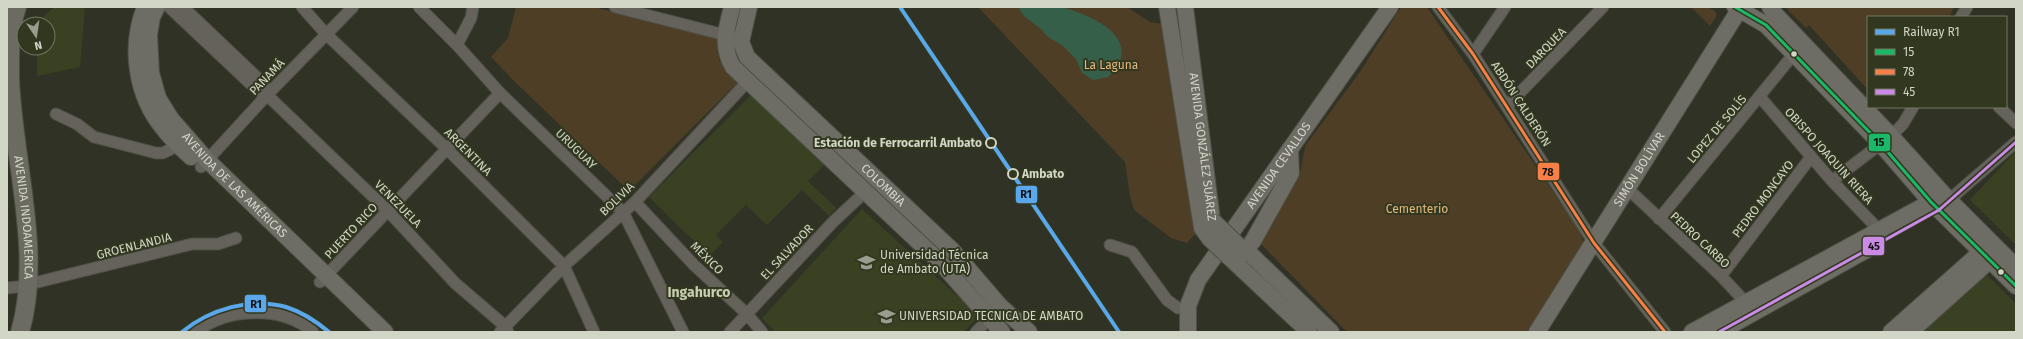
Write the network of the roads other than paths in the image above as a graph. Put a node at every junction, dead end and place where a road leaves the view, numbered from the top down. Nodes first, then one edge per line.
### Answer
1 (17, 7) edge
2 (145, 7) edge
3 (156, 7) edge
4 (169, 7) edge
5 (183, 7) edge
6 (302, 7) edge
7 (353, 7) edge
8 (419, 7) edge
9 (473, 7) edge
10 (615, 7) edge
11 (732, 7) edge
12 (749, 7) edge
13 (1167, 7) edge
14 (1185, 7) edge
15 (1377, 7) edge
16 (1390, 7) edge
17 (1438, 7) edge
18 (1504, 7) edge
19 (1603, 7) edge
20 (1770, 7) edge
21 (1967, 7) edge
22 (1739, 8) edge
23 (1962, 16) edge
24 (326, 34) junction
25 (725, 34) junction
26 (741, 39) junction
27 (457, 45) junction
28 (1473, 54) junction
29 (1794, 55) junction
30 (21, 56) edge
31 (748, 81) junction
32 (500, 94) junction
33 (266, 95) junction
34 (1760, 97) junction
35 (1507, 106) junction
36 (1912, 108) edge
37 (2000, 108) edge
38 (56, 114) dead end
39 (2016, 123) edge
40 (1886, 139) junction
41 (2016, 142) edge
42 (179, 146) junction
43 (446, 149) junction
44 (1290, 149) junction
45 (1811, 157) junction
46 (204, 163) junction
47 (1832, 181) junction
48 (1627, 188) junction
49 (865, 192) junction
50 (635, 202) junction
51 (1940, 204) junction
52 (388, 211) junction
53 (623, 212) junction
54 (1206, 216) junction
55 (1659, 219) junction
56 (1880, 231) junction
57 (236, 238) dead end
58 (1594, 243) junction
59 (1110, 245) dead end
60 (1991, 251) junction
61 (1237, 253) junction
62 (564, 266) junction
63 (2016, 266) edge
64 (1721, 276) junction
65 (324, 279) junction
66 (33, 284) junction
67 (2016, 286) edge
68 (7, 288) edge
69 (1000, 306) junction
70 (1750, 307) junction
71 (1178, 308) junction
72 (747, 314) junction
73 (989, 319) junction
74 (504, 330) edge
75 (1325, 330) edge
76 (20, 332) edge
77 (30, 332) edge
78 (196, 332) edge
79 (313, 332) edge
80 (372, 332) edge
81 (385, 332) edge
82 (594, 332) edge
83 (683, 332) edge
84 (730, 332) edge
85 (762, 332) edge
86 (976, 332) edge
87 (1002, 332) edge
88 (1029, 332) edge
89 (1177, 332) edge
90 (1188, 332) edge
91 (1309, 332) edge
92 (1537, 332) edge
93 (1665, 332) edge
94 (1692, 332) edge
95 (1720, 332) edge
96 (1891, 332) edge
97 (1910, 332) edge

1 - 66 main road, AVENIDA INDOAMERICA
2 - 42 main road, AVENIDA DE LAS AMÉRICAS
3 - 46 main road, AVENIDA DE LAS AMÉRICAS
4 - 33 street, VENEZUELA
5 - 33 street, VENEZUELA
6 - 24 street, ARGENTINA
7 - 24 street, PANAMÁ
8 - 27 street, URUGUAY
9 - 27 street
10 - 25 street
11 - 25 main road
12 - 26 main road
13 - 54 main road, AVENIDA GONZÁLEZ SUÁREZ
14 - 54 main road, AVENIDA GONZÁLEZ SUÁREZ
15 - 71 main road, AVENIDA CEVALLOS
16 - 44 main road, AVENIDA CEVALLOS
17 - 28 street, ABDÓN CALDERÓN
18 - 28 street
19 - 35 street, DARQUEA
20 - 40 main road
21 - 23 street
22 - 29 main road
22 - 48 main road, SIMÓN BOLÍVAR
24 - 33 street, PANAMÁ
24 - 43 street, ARGENTINA
25 - 26 street
25 - 31 main road, COLOMBIA
26 - 69 main road, COLOMBIA
27 - 32 street, URUGUAY
28 - 35 street, ABDÓN CALDERÓN
29 - 34 street, LOPEZ DE SOLÍS
29 - 40 main road
30 - 66 main road, AVENIDA INDOAMERICA
31 - 49 main road, COLOMBIA
31 - 50 street, BOLIVIA
32 - 43 street, PUERTO RICO
32 - 53 street, URUGUAY
33 - 46 street, PANAMÁ
33 - 52 street, VENEZUELA
34 - 45 street, OBISPO JOAQUIN RIERA
34 - 55 street, LOPEZ DE SOLÍS
35 - 58 street, ABDÓN CALDERÓN
36 - 40 street
37 - 39 street
38 - 42 street
40 - 47 street
40 - 51 main road
41 - 51 street
42 - 46 main road, AVENIDA DE LAS AMÉRICAS
43 - 52 street, PUERTO RICO
43 - 62 street, ARGENTINA
44 - 61 main road
44 - 90 main road, AVENIDA CEVALLOS
45 - 47 street, OBISPO JOAQUIN RIERA
45 - 64 street, PEDRO MONCAYO
46 - 65 main road, AVENIDA DE LAS AMÉRICAS
47 - 56 street, OBISPO JOAQUIN RIERA
48 - 55 street, PEDRO CARBO
48 - 58 main road, SIMÓN BOLÍVAR
49 - 72 street, EL SALVADOR
49 - 73 main road, COLOMBIA
50 - 53 street, BOLIVIA
50 - 72 street, MÉXICO
51 - 56 main road
51 - 60 main road
51 - 70 main road
52 - 65 street, PUERTO RICO
52 - 74 street, VENEZUELA
53 - 62 street, BOLIVIA
53 - 83 street, URUGUAY
54 - 61 main road, AVENIDA GONZÁLEZ SUÁREZ, bridge
55 - 64 street, PEDRO CARBO
56 - 70 main road
57 - 66 street, GROENLANDIA
58 - 92 main road, SIMÓN BOLÍVAR
58 - 93 street, ABDÓN CALDERÓN
59 - 71 street
60 - 63 main road
60 - 67 main road
60 - 96 main road
60 - 97 main road
61 - 75 main road, AVENIDA GONZÁLEZ SUÁREZ
61 - 91 main road, AVENIDA GONZÁLEZ SUÁREZ
62 - 74 street, BOLIVIA
62 - 82 street, ARGENTINA
64 - 70 street, PEDRO CARBO
65 - 80 main road, AVENIDA DE LAS AMÉRICAS
65 - 81 main road, AVENIDA DE LAS AMÉRICAS
66 - 68 street, GROENLANDIA
66 - 76 main road, AVENIDA INDOAMERICA
66 - 77 main road, AVENIDA INDOAMERICA
69 - 73 street
69 - 88 main road, COLOMBIA
70 - 94 main road
70 - 95 main road
71 - 89 main road, AVENIDA CEVALLOS
72 - 84 street, EL SALVADOR
72 - 85 street, MÉXICO
73 - 86 street
73 - 87 main road, COLOMBIA
78 - 79 street

